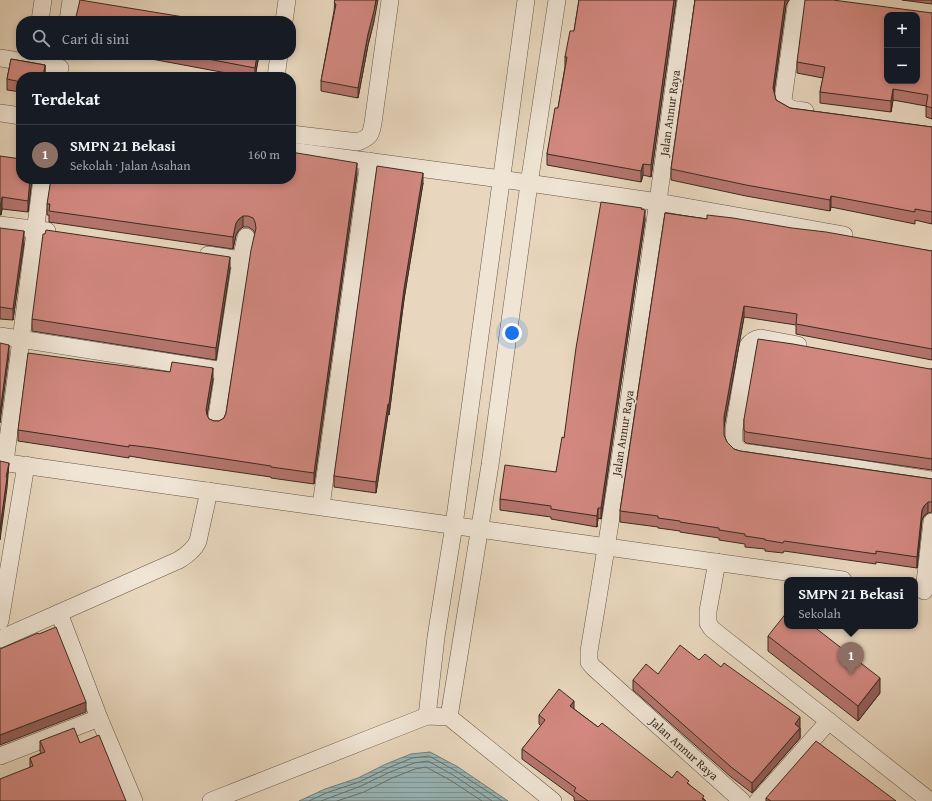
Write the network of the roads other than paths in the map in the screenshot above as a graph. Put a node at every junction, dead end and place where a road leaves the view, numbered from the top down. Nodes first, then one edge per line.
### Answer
1 (43, 0) edge
2 (77, 0) edge
3 (287, 0) edge
4 (390, 0) edge
5 (526, 0) edge
6 (557, 0) edge
7 (686, 0) edge
8 (800, 0) edge
9 (41, 16) edge
10 (70, 16) edge
11 (285, 16) edge
12 (0, 58) edge
13 (16, 58) edge
14 (38, 60) edge
15 (278, 60) edge
16 (60, 66) edge
17 (277, 72) edge
18 (0, 113) edge
19 (823, 113) edge
20 (16, 115) edge
21 (296, 135) edge
22 (296, 152) edge
23 (369, 161) junction
24 (502, 180) junction
25 (41, 184) edge
26 (529, 184) junction
27 (658, 202) junction
28 (0, 225) edge
29 (36, 229) junction
30 (59, 233) edge
31 (246, 237) dead end
32 (862, 238) edge
33 (194, 253) edge
34 (241, 260) junction
35 (0, 336) edge
36 (21, 339) junction
37 (815, 348) edge
38 (224, 371) junction
39 (216, 424) edge
40 (2, 462) edge
41 (26, 465) junction
42 (932, 480) edge
43 (209, 491) junction
44 (320, 506) junction
45 (932, 522) edge
46 (454, 525) junction
47 (480, 529) junction
48 (606, 547) junction
49 (718, 562) junction
50 (822, 577) edge
51 (924, 591) edge
52 (59, 613) junction
53 (0, 621) edge
54 (0, 639) edge
55 (427, 716) junction
56 (449, 717) junction
57 (99, 718) junction
58 (829, 721) junction
59 (0, 756) edge
60 (134, 801) edge
61 (211, 801) edge
62 (553, 801) edge
63 (742, 801) edge
64 (758, 801) edge
65 (930, 801) edge

1 - 9 street
2 - 10 street
3 - 11 street
4 - 21 street
5 - 24 street
6 - 26 street
7 - 27 street, Jalan Annur Raya
8 - 19 street
12 - 13 street
14 - 16 street
15 - 17 street
18 - 20 street
22 - 23 street
23 - 24 street
23 - 44 street
24 - 26 street
24 - 46 street
25 - 29 street
26 - 27 street
26 - 47 street
27 - 32 street
27 - 48 street, Jalan Annur Raya
28 - 29 street
29 - 30 street
29 - 36 street
31 - 34 street
33 - 34 street
34 - 38 street
35 - 36 street
36 - 38 street
36 - 40 street
37 - 42 street
38 - 39 street
40 - 41 street
41 - 43 street
41 - 53 street
43 - 44 street
43 - 52 street
44 - 46 street
45 - 51 street
46 - 47 street
46 - 55 street
47 - 48 street
47 - 56 street
48 - 49 street
48 - 63 street, Jalan Annur Raya
49 - 50 street
49 - 58 street
52 - 54 street
52 - 57 street
55 - 56 street
55 - 61 street
56 - 62 street
57 - 59 street
57 - 60 street
58 - 64 street
58 - 65 street

